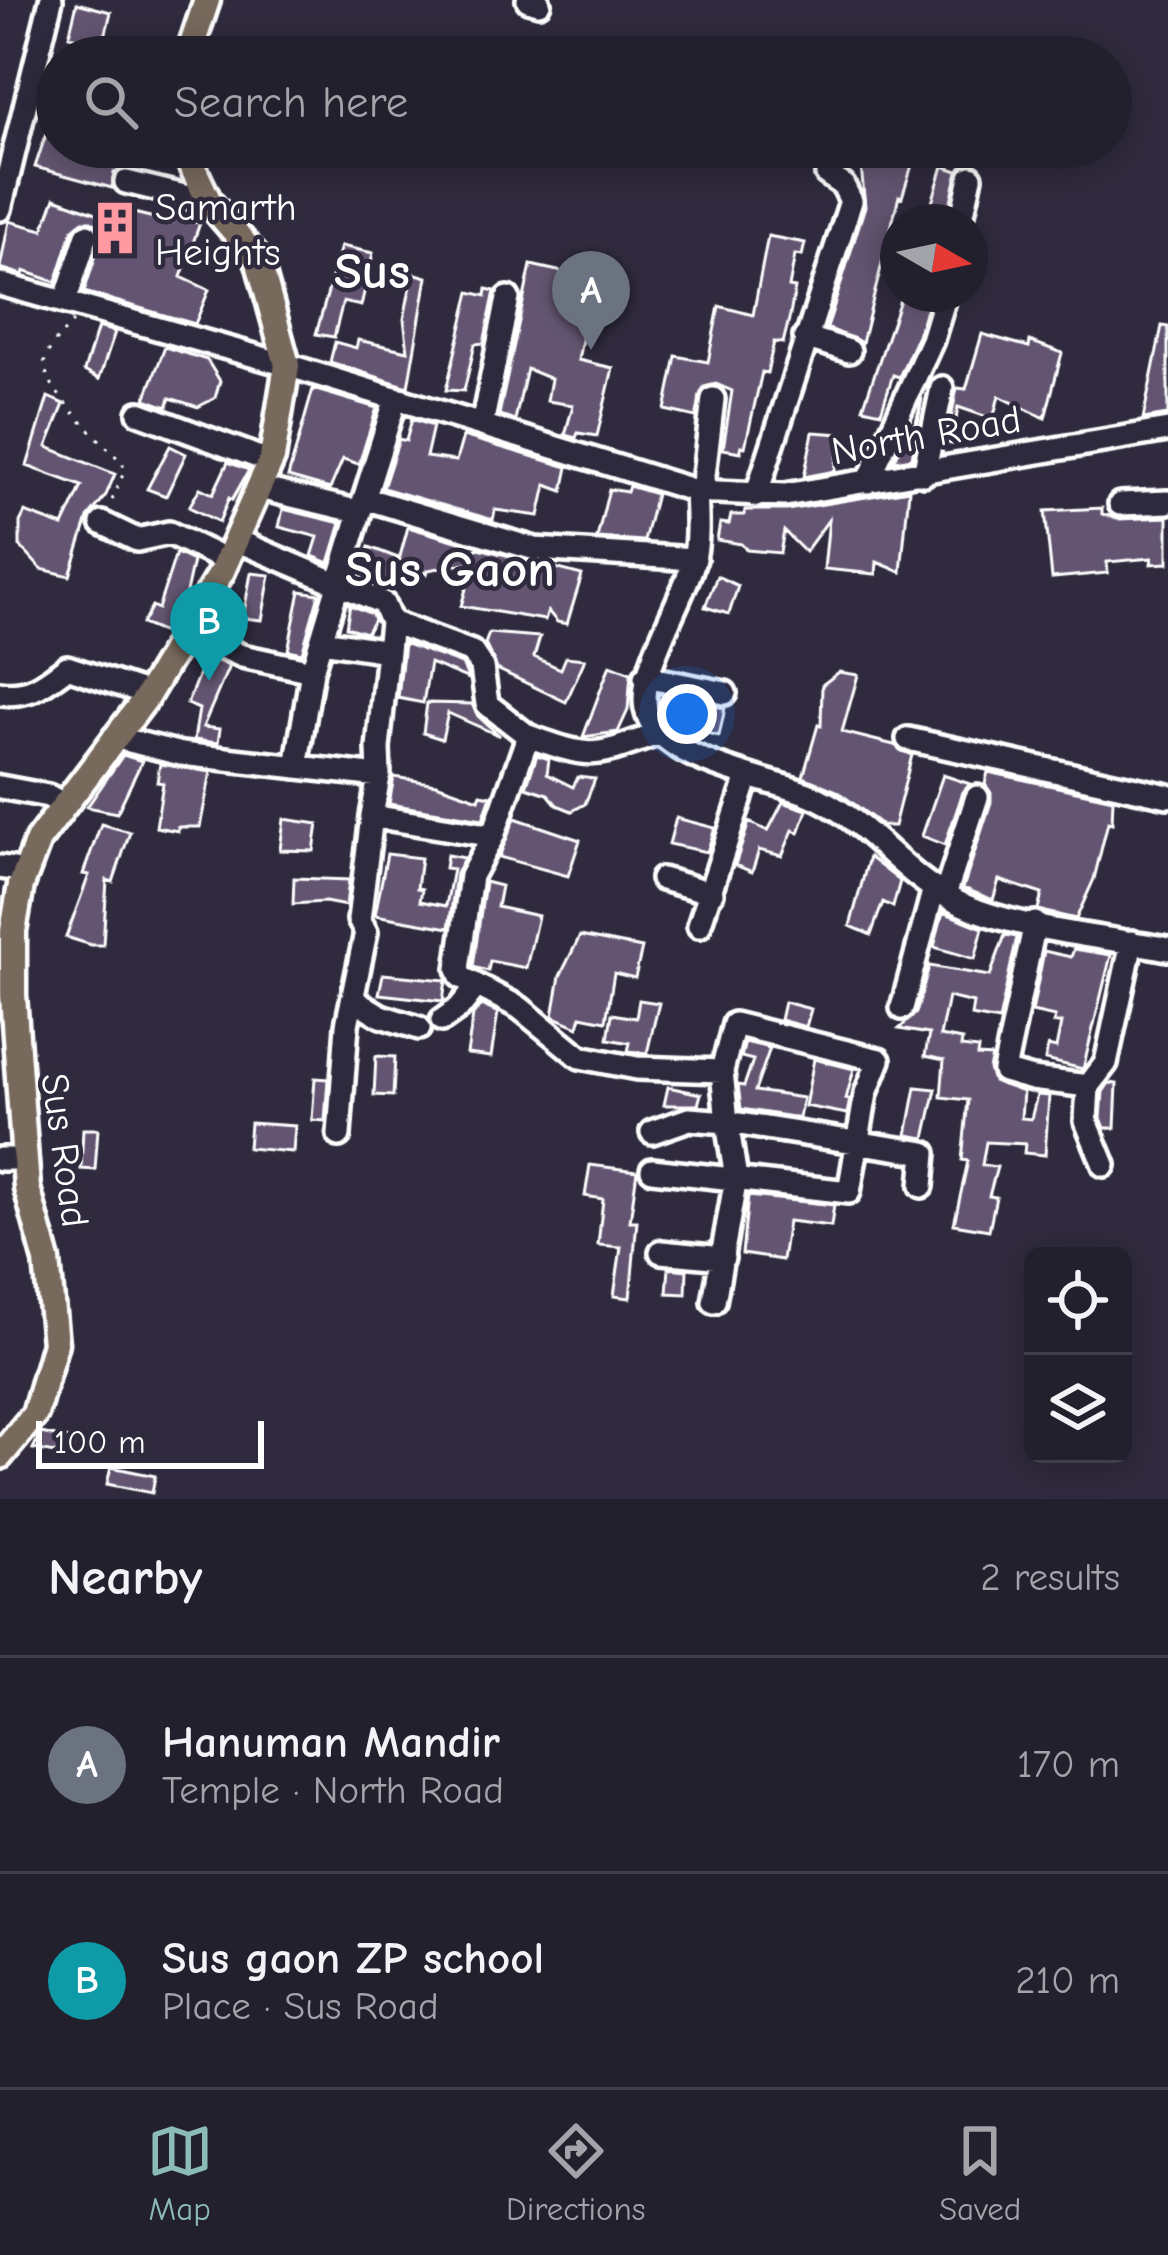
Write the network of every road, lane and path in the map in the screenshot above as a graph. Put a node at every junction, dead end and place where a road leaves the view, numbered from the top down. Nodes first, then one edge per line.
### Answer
1 (207, 0) edge
2 (48, 3) edge
3 (40, 36) edge
4 (195, 36) edge
5 (36, 54) edge
6 (193, 168) edge
7 (828, 168) edge
8 (971, 177) dead end
9 (126, 182) dead end
10 (209, 202) junction
11 (965, 204) edge
12 (0, 209) edge
13 (87, 235) dead end
14 (0, 284) edge
15 (508, 298) dead end
16 (76, 305) junction
17 (941, 312) edge
18 (805, 337) junction
19 (849, 351) dead end
20 (287, 365) junction
21 (942, 388) dead end
22 (396, 398) junction
23 (713, 399) dead end
24 (139, 412) dead end
25 (482, 424) junction
26 (1168, 430) edge
27 (271, 462) junction
28 (924, 474) junction
29 (868, 482) junction
30 (259, 488) junction
31 (699, 491) junction
32 (756, 496) junction
33 (1168, 502) edge
34 (1120, 504) dead end
35 (363, 505) junction
36 (102, 523) joint
37 (232, 550) junction
38 (694, 559) junction
39 (340, 584) junction
40 (391, 622) junction
41 (186, 631) junction
42 (322, 640) junction
43 (388, 651) junction
44 (312, 670) junction
45 (645, 677) junction
46 (0, 693) edge
47 (724, 693) dead end
48 (148, 694) junction
49 (646, 710) junction
50 (657, 734) junction
51 (527, 736) junction
52 (114, 737) junction
53 (908, 739) dead end
54 (629, 744) junction
55 (296, 767) junction
56 (379, 776) junction
57 (747, 779) junction
58 (0, 788) edge
59 (1168, 796) edge
60 (977, 797) dead end
61 (62, 803) junction
62 (372, 816) junction
63 (493, 836) junction
64 (0, 867) edge
65 (26, 871) junction
66 (662, 879) dead end
67 (940, 891) junction
68 (712, 892) junction
69 (1035, 923) junction
70 (699, 926) dead end
71 (6, 931) edge
72 (1132, 942) junction
73 (1168, 949) edge
74 (476, 987) junction
75 (353, 999) junction
76 (902, 1008) dead end
77 (442, 1021) dead end
78 (419, 1028) dead end
79 (722, 1071) junction
80 (1088, 1086) junction
81 (727, 1123) junction
82 (652, 1132) dead end
83 (339, 1135) dead end
84 (857, 1143) junction
85 (12, 1159) edge
86 (1104, 1165) dead end
87 (652, 1170) dead end
88 (736, 1178) junction
89 (922, 1186) dead end
90 (661, 1252) dead end
91 (723, 1258) junction
92 (714, 1302) dead end
93 (5, 1442) edge

1 - 4 main road
2 - 3 street
5 - 12 street
6 - 10 main road, Sus Road
7 - 18 street
8 - 11 street
9 - 10 street
10 - 20 main road, Sus Road
13 - 16 street
14 - 16 street, North Road
15 - 25 street
16 - 20 street, North Road
16 - 36 path
17 - 29 street
18 - 19 street
18 - 32 street
20 - 22 street, North Road
20 - 27 main road, Sus Road
21 - 28 street
22 - 25 street, North Road
22 - 35 street
23 - 31 street
24 - 27 street
25 - 31 street, North Road
26 - 28 street, North Road
27 - 30 main road, Sus Road
28 - 29 street, North Road
29 - 32 street, North Road
30 - 35 street
30 - 37 main road, Sus Road
31 - 32 street, North Road
31 - 38 street
33 - 34 street
35 - 38 street
35 - 39 street
36 - 37 street
37 - 39 street
37 - 41 main road, Sus Road
38 - 45 street
39 - 40 street
39 - 42 street
40 - 43 street
40 - 51 street
41 - 44 street
41 - 48 main road, Sus Road
42 - 43 street
42 - 44 street
43 - 56 street
44 - 55 street
45 - 47 street
45 - 49 street
46 - 48 street
48 - 52 main road, Sus Road
49 - 50 street
49 - 54 street
50 - 54 street
50 - 57 street
51 - 54 street
51 - 63 street
52 - 55 street
52 - 61 main road, Sus Road
53 - 59 street
55 - 56 street
56 - 62 street
57 - 67 street
57 - 68 street
58 - 61 street
60 - 67 street
61 - 65 main road, Sus Road
62 - 63 street
62 - 75 street
63 - 74 street
64 - 65 street
65 - 71 main road, Sus Road
66 - 68 street
67 - 69 street
67 - 76 street
68 - 70 street
69 - 72 street
69 - 80 street
71 - 85 main road, Sus Road
72 - 73 street
72 - 80 street
74 - 77 street
74 - 79 street
75 - 78 street
75 - 83 street
79 - 81 street
79 - 84 street
80 - 86 street
81 - 82 street
81 - 84 street
81 - 88 street
84 - 88 street
84 - 89 street
85 - 93 main road, Sus Road
87 - 88 street
88 - 91 street
90 - 91 street
91 - 92 street

